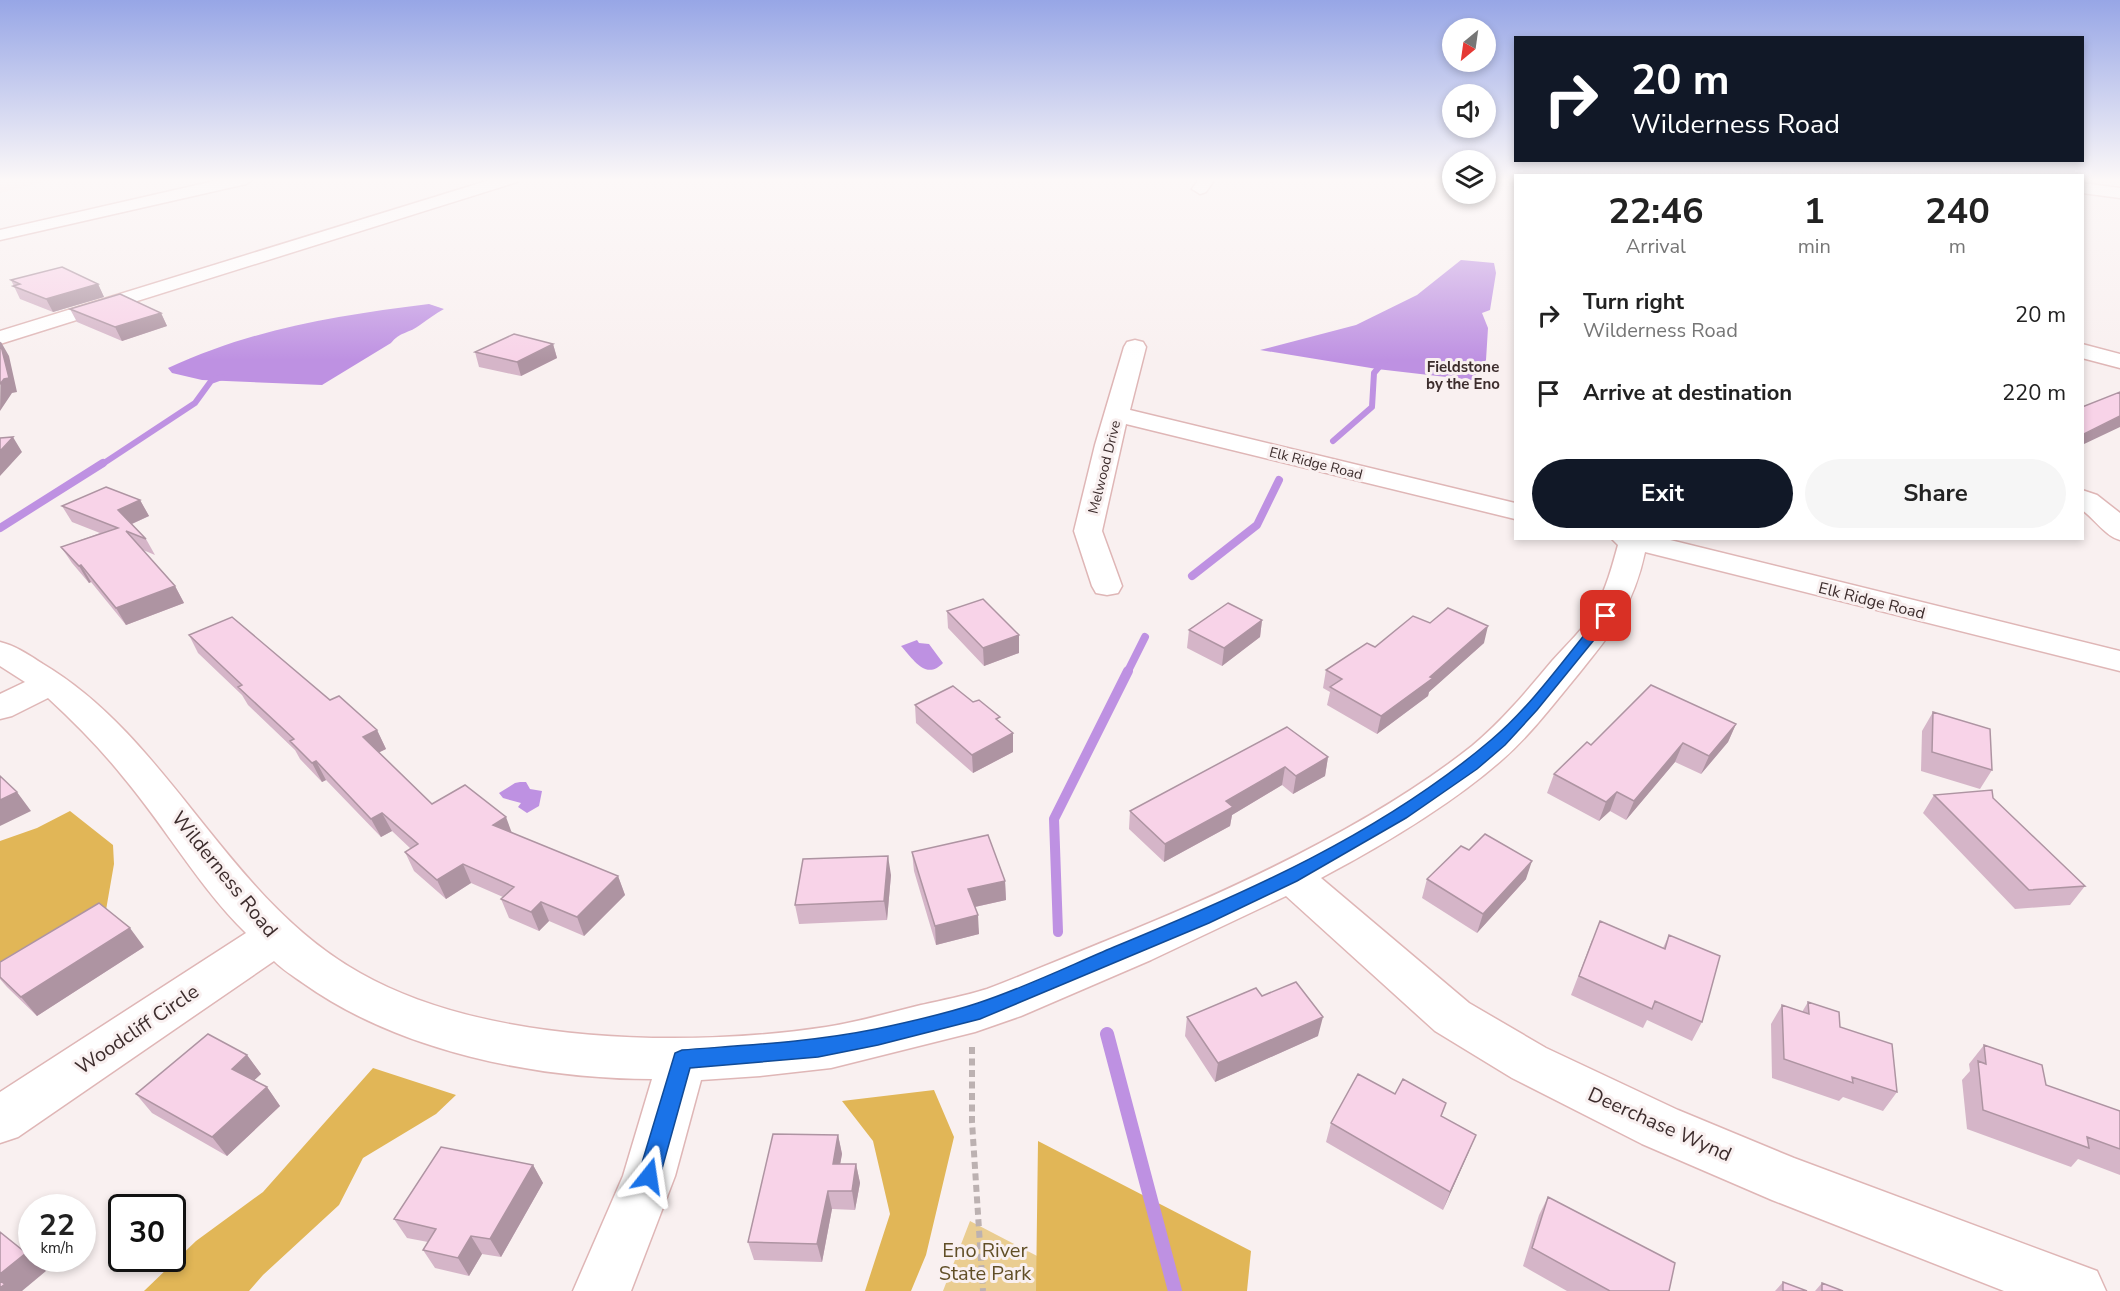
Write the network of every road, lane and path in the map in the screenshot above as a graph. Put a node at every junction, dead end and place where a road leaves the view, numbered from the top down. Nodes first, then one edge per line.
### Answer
1 (317, 239) edge
2 (0, 338) edge
3 (1135, 347) dead end
4 (2084, 352) edge
5 (2120, 361) edge
6 (1116, 414) junction
7 (2084, 500) edge
8 (1514, 511) edge
9 (2120, 531) edge
10 (1629, 540) edge
11 (1107, 586) dead end
12 (0, 652) edge
13 (2120, 661) edge
14 (53, 682) junction
15 (0, 708) edge
16 (1291, 876) junction
17 (275, 937) junction
18 (972, 1047) dead end
19 (682, 1059) junction
20 (0, 1120) edge
21 (603, 1291) edge
22 (983, 1291) edge
23 (2077, 1291) edge

1 - 2 street
3 - 6 street, Melwood Drive
4 - 5 street
6 - 8 street, Elk Ridge Road
6 - 11 street, Melwood Drive
7 - 9 street
10 - 13 street, Elk Ridge Road
10 - 16 street, Wilderness Road
12 - 14 street, Wilderness Road
14 - 15 street
14 - 17 street, Wilderness Road
16 - 19 street, Wilderness Road
16 - 23 street, Deerchase Wynd
17 - 19 street, Wilderness Road
17 - 20 street, Woodcliff Circle
18 - 22 path
19 - 21 street

